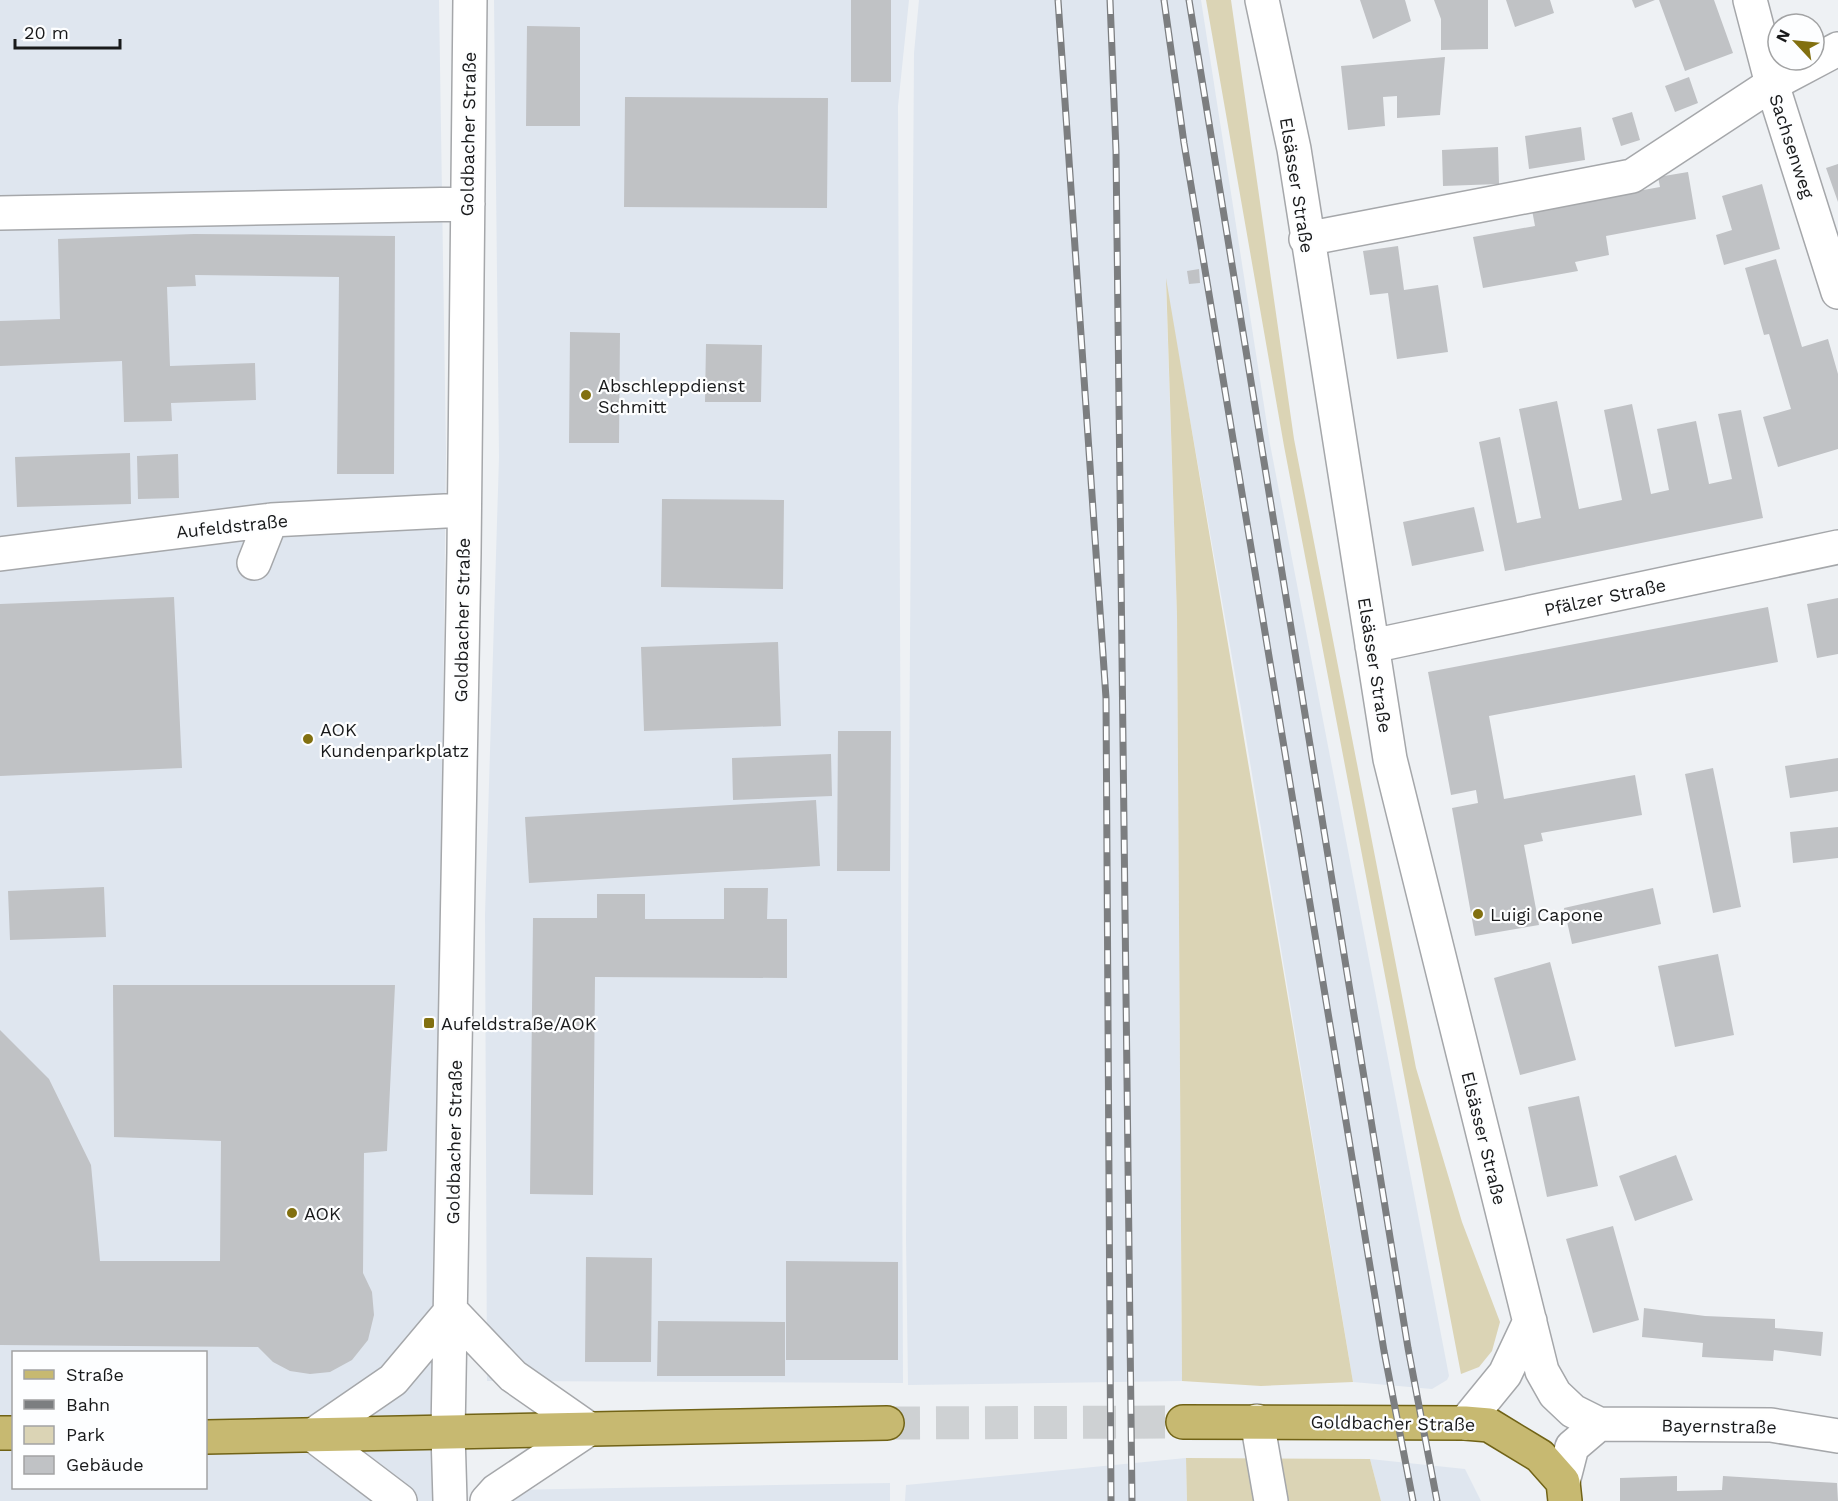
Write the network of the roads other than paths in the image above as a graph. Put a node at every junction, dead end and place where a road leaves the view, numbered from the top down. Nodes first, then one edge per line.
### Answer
1 (470, 0) edge
2 (1262, 0) edge
3 (1750, 0) edge
4 (1838, 49) edge
5 (1772, 84) junction
6 (468, 204) junction
7 (0, 213) edge
8 (1306, 239) junction
9 (1838, 292) edge
10 (464, 510) junction
11 (271, 520) junction
12 (1838, 547) edge
13 (0, 554) edge
14 (254, 563) dead end
15 (1372, 646) junction
16 (451, 1311) junction
17 (1530, 1321) junction
18 (1257, 1421) junction
19 (1183, 1422) tunnel mouth
20 (887, 1423) tunnel mouth
21 (1465, 1423) junction
22 (1599, 1424) junction
23 (589, 1430) junction
24 (448, 1433) junction
25 (313, 1435) junction
26 (1838, 1436) edge
27 (207, 1437) edge
28 (1564, 1491) edge
29 (400, 1501) edge
30 (450, 1501) edge
31 (487, 1501) edge
32 (1271, 1501) edge

1 - 6 street, Goldbacher Straße
2 - 8 street, Elsässer Straße
3 - 5 street, Sachsenweg
4 - 5 street
5 - 8 street
5 - 9 street, Sachsenweg
6 - 7 street
6 - 10 street, Goldbacher Straße
8 - 15 street, Elsässer Straße
10 - 11 street, Aufeldstraße
10 - 16 street, Goldbacher Straße
11 - 13 street, Aufeldstraße
11 - 14 street
12 - 15 street, Pfälzer Straße
15 - 17 street, Elsässer Straße
16 - 23 street
16 - 24 street, Goldbacher Straße
16 - 25 street
17 - 21 street
17 - 22 street, Elsässer Straße
18 - 19 main road, Goldbacher Straße
18 - 21 main road, Goldbacher Straße
18 - 32 street
20 - 23 main road
21 - 28 main road, Goldbacher Straße
22 - 26 street, Bayernstraße
22 - 28 street
23 - 24 main road
23 - 31 street
24 - 25 main road
24 - 30 street, Goldbacher Straße
25 - 27 main road
25 - 29 street

